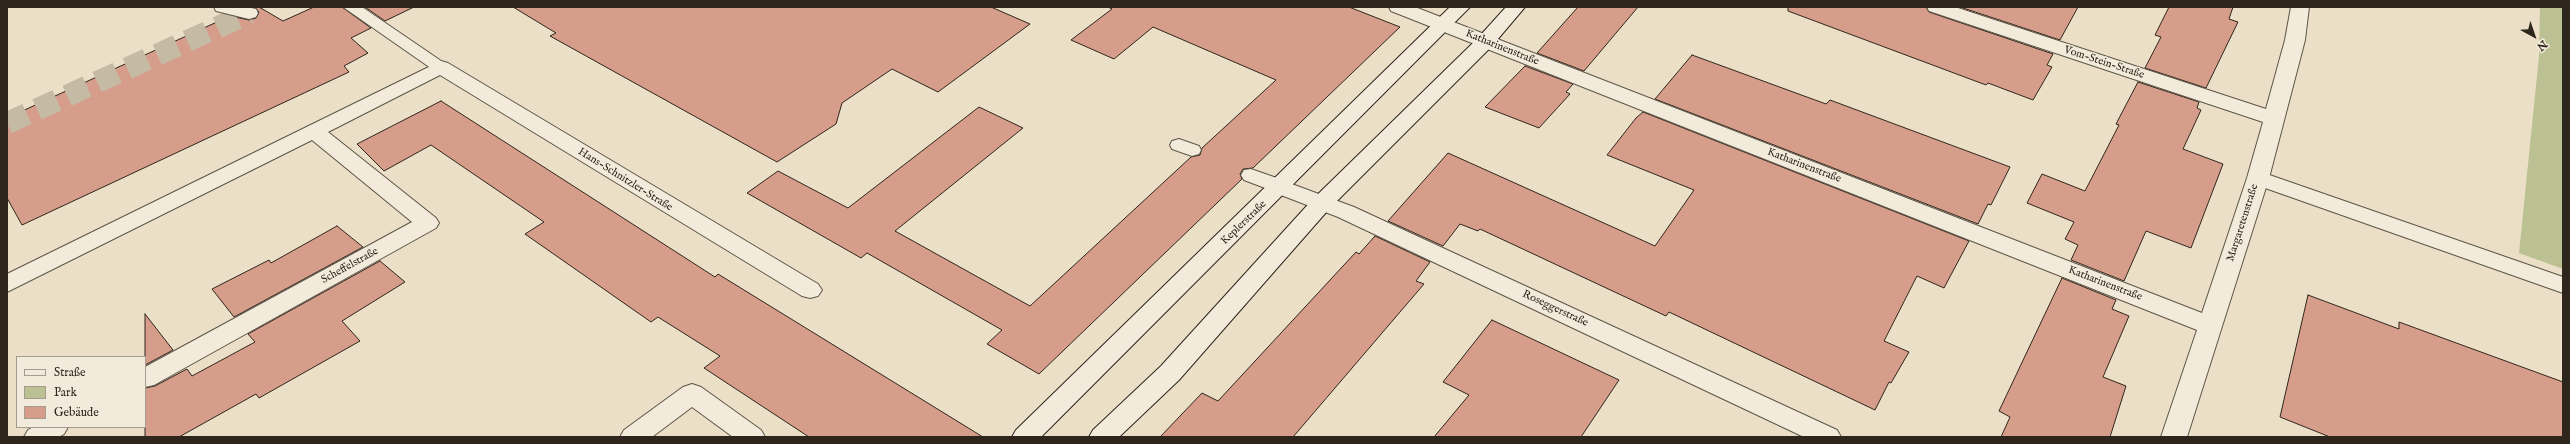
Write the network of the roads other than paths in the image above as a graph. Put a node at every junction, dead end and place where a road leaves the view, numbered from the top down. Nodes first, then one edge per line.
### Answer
1 (223, 7) edge
2 (351, 7) edge
3 (1398, 7) edge
4 (1461, 7) edge
5 (1516, 7) edge
6 (1936, 7) edge
7 (2300, 7) edge
8 (249, 13) dead end
9 (1443, 24) junction
10 (1485, 42) junction
11 (441, 67) junction
12 (2272, 118) junction
13 (315, 132) junction
14 (1251, 175) dead end
15 (2258, 178) junction
16 (1280, 187) junction
17 (1322, 204) junction
18 (7, 284) edge
19 (2563, 285) edge
20 (810, 290) dead end
21 (2209, 325) junction
22 (146, 377) edge
23 (53, 428) edge
24 (37, 437) edge
25 (633, 437) edge
26 (752, 437) edge
27 (1025, 437) edge
28 (1102, 437) edge
29 (1828, 437) edge
30 (2174, 437) edge

1 - 8 street
2 - 11 lane
3 - 9 street, Katharinenstraße
4 - 9 street, Keplerstraße
5 - 10 street
6 - 12 street, Vom-Stein-Straße
7 - 12 street, Margaretenstraße
9 - 10 street, Katharinenstraße
9 - 16 street, Keplerstraße
10 - 17 street
10 - 21 street, Katharinenstraße
11 - 13 street
11 - 20 street, Hans-Schnitzler-Straße
12 - 15 street, Margaretenstraße
13 - 18 street
13 - 22 street, Scheffelstraße
14 - 16 lane
15 - 19 lane
15 - 21 street, Margaretenstraße
16 - 17 street, Roseggerstraße
16 - 27 street, Keplerstraße
17 - 28 street
17 - 29 street, Roseggerstraße
21 - 30 street, Margaretenstraße
23 - 24 street
25 - 26 street

